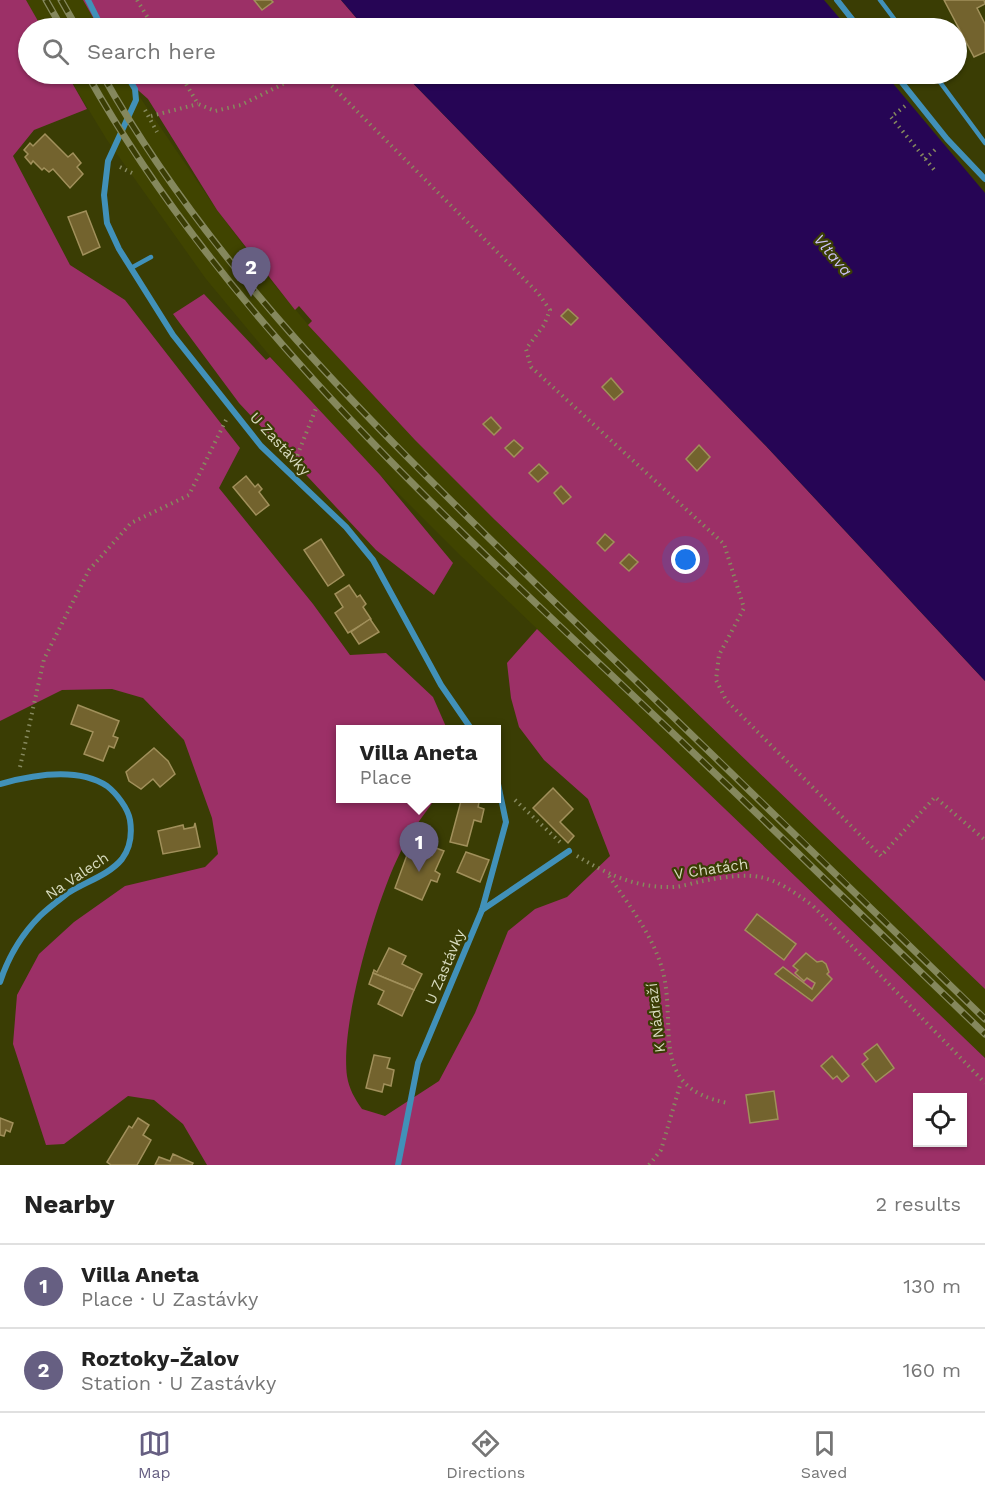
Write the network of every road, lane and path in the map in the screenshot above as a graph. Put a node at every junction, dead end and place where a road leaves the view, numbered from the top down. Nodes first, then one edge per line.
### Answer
1 (88, 0) edge
2 (137, 0) edge
3 (837, 0) edge
4 (880, 0) edge
5 (97, 18) edge
6 (148, 18) edge
7 (851, 18) edge
8 (894, 18) edge
9 (132, 84) edge
10 (186, 84) edge
11 (283, 84) edge
12 (330, 84) edge
13 (903, 84) edge
14 (941, 84) edge
15 (136, 100) junction
16 (198, 104) junction
17 (151, 116) junction
18 (891, 117) dead end
19 (157, 132) dead end
20 (985, 143) edge
21 (936, 172) dead end
22 (985, 179) edge
23 (150, 257) dead end
24 (130, 268) junction
25 (317, 406) dead end
26 (231, 409) junction
27 (290, 473) junction
28 (469, 725) edge
29 (18, 779) junction
30 (0, 784) edge
31 (501, 785) edge
32 (501, 797) edge
33 (985, 840) edge
34 (569, 851) junction
35 (609, 875) junction
36 (482, 910) junction
37 (0, 982) edge
38 (681, 1082) junction
39 (985, 1083) edge
40 (728, 1103) dead end
41 (398, 1165) edge
42 (648, 1165) edge

1 - 5 street
2 - 6 path
3 - 7 street
4 - 8 lane
9 - 15 street
10 - 16 path
11 - 16 path
12 - 33 path
13 - 22 street
14 - 20 lane
15 - 17 path
15 - 24 street, U Zastávky
16 - 17 path
17 - 19 path
18 - 21 path
23 - 24 lane
24 - 26 street, U Zastávky
25 - 27 path
26 - 27 street, U Zastávky
26 - 29 path
27 - 28 street, U Zastávky
29 - 30 street, Na Valech
29 - 37 street, Na Valech
31 - 34 path, V Chatách
32 - 36 street, U Zastávky
34 - 35 path, V Chatách
34 - 36 street
35 - 38 path, K Nádraží
35 - 39 path, V Chatách
36 - 41 street, U Zastávky
38 - 40 path
38 - 42 path

